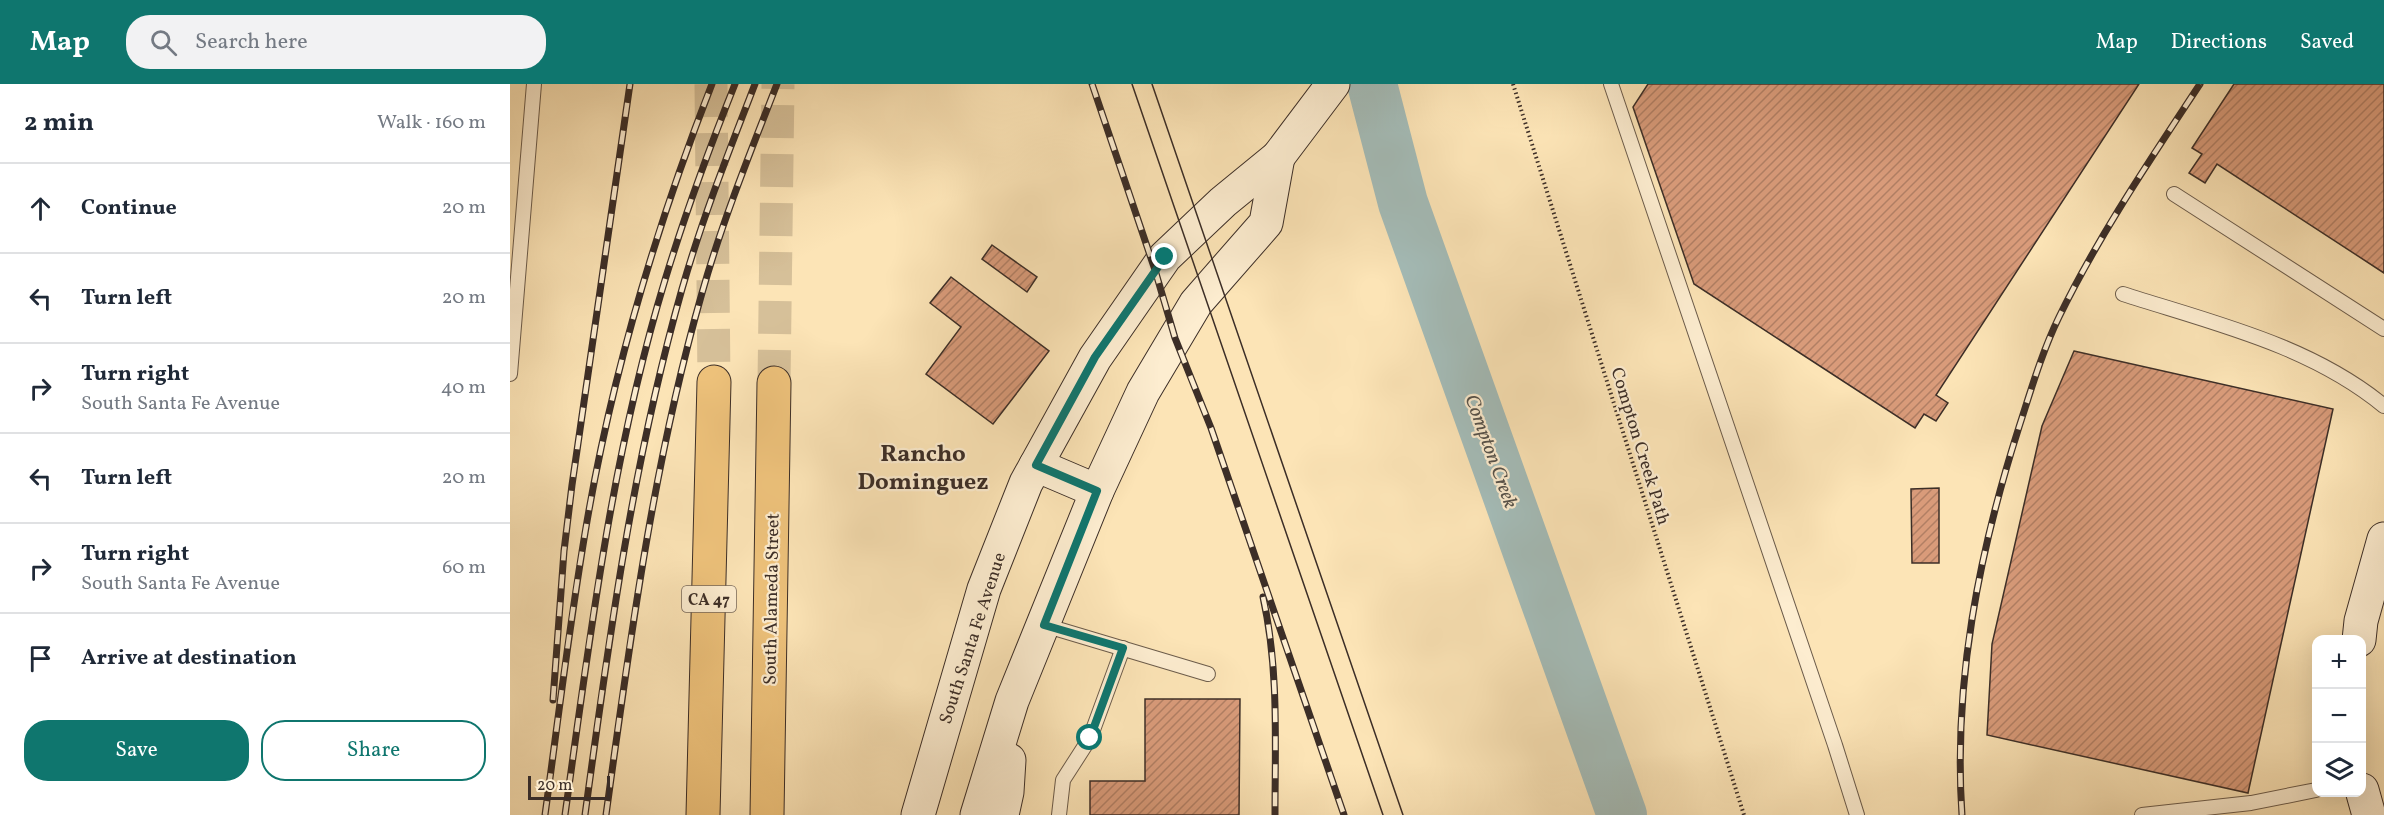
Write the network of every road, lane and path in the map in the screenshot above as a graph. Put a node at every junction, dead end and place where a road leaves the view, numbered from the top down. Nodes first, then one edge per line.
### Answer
1 (534, 84) edge
2 (1333, 84) edge
3 (1513, 84) edge
4 (1611, 84) edge
5 (1278, 157) junction
6 (2174, 195) dead end
7 (2123, 294) dead end
8 (2384, 329) edge
9 (510, 374) edge
10 (714, 382) tunnel mouth
11 (774, 383) tunnel mouth
12 (2384, 406) edge
13 (1036, 465) junction
14 (1097, 491) junction
15 (2384, 539) edge
16 (1044, 625) junction
17 (2359, 635) edge
18 (1123, 648) junction
19 (1208, 674) dead end
20 (1012, 701) junction
21 (2312, 791) edge
22 (2363, 797) edge
23 (703, 815) edge
24 (767, 815) edge
25 (918, 815) edge
26 (977, 815) edge
27 (1002, 815) edge
28 (1059, 815) edge
29 (1744, 815) edge
30 (1857, 815) edge
31 (2142, 815) edge
32 (2369, 815) edge

1 - 9 lane
2 - 5 main road, South Santa Fe Avenue
3 - 29 path, Compton Creek Path
4 - 30 lane
5 - 13 main road, South Santa Fe Avenue
5 - 14 main road, South Santa Fe Avenue
6 - 8 lane
7 - 12 lane
10 - 23 main road, CA 47
11 - 24 main road, South Alameda Street
13 - 14 main road
13 - 25 main road, South Santa Fe Avenue
14 - 16 main road, South Santa Fe Avenue
15 - 17 main road
16 - 18 lane
16 - 20 main road, South Santa Fe Avenue
18 - 19 lane
18 - 28 lane
20 - 26 main road, South Santa Fe Avenue
20 - 27 main road
21 - 31 lane
22 - 32 main road

